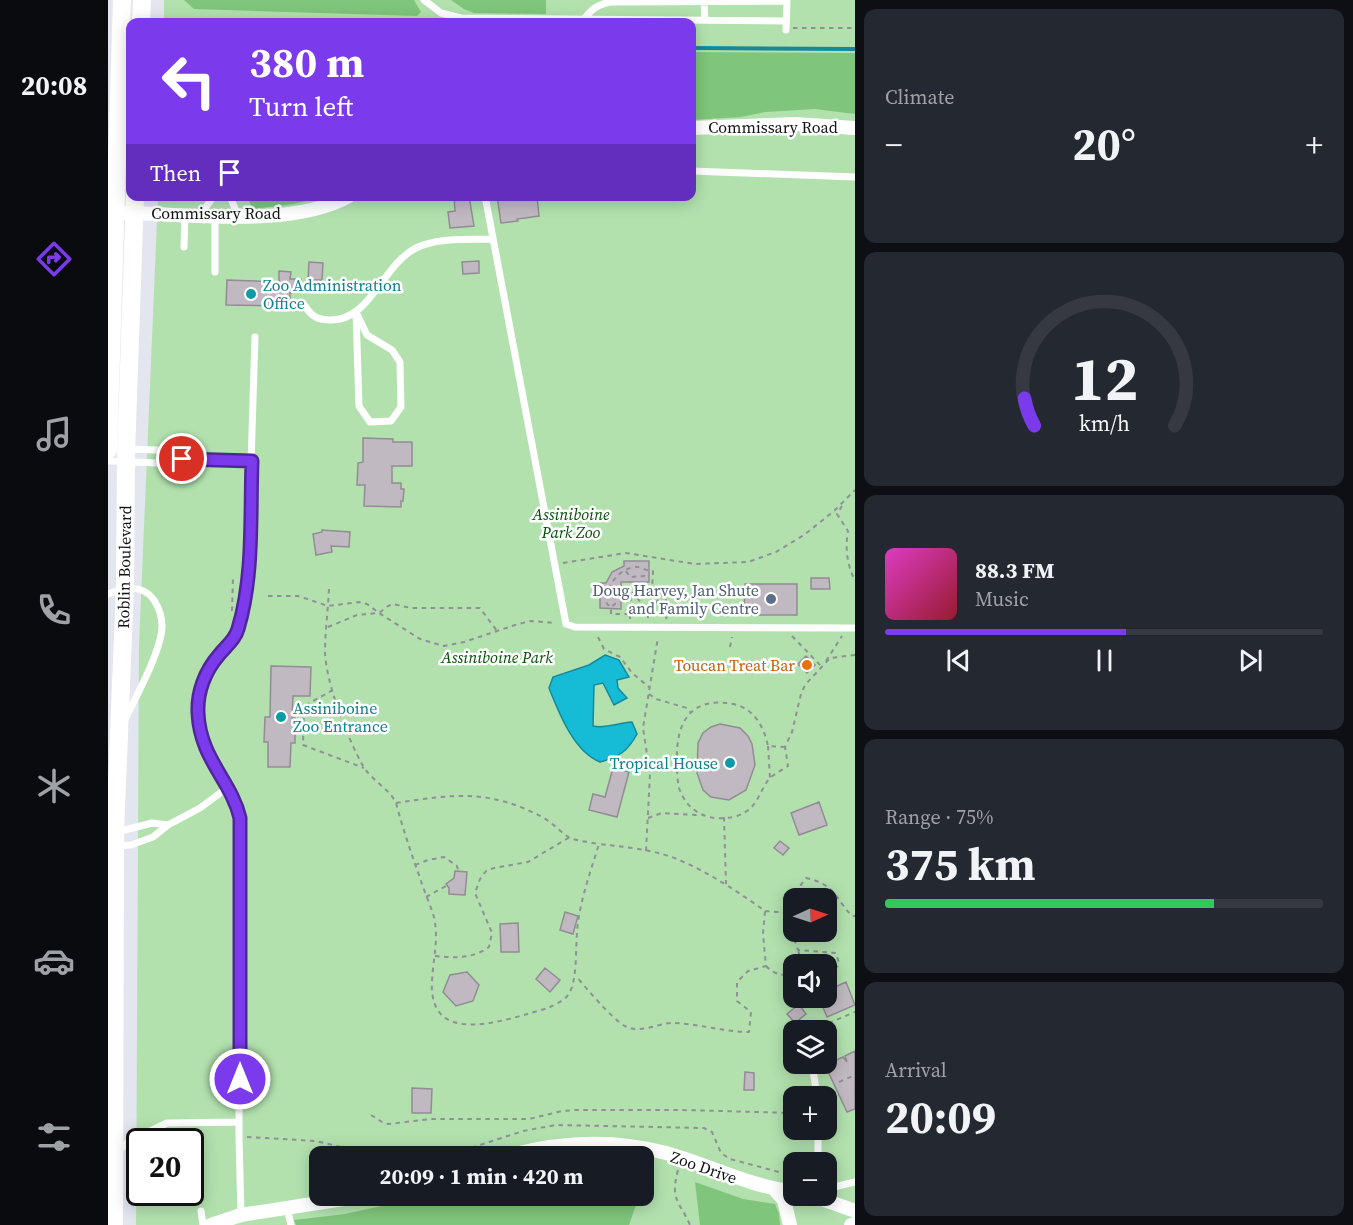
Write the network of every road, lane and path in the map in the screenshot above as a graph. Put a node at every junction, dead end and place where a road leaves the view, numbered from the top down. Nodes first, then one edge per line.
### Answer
1 (122, 0) edge
2 (142, 0) edge
3 (424, 0) edge
4 (704, 1) edge
5 (141, 18) edge
6 (460, 18) edge
7 (585, 18) edge
8 (696, 20) edge
9 (705, 20) junction
10 (786, 21) junction
11 (786, 30) dead end
12 (696, 128) edge
13 (855, 128) edge
14 (696, 171) edge
15 (855, 177) edge
16 (210, 201) edge
17 (232, 201) edge
18 (340, 201) edge
19 (486, 201) edge
20 (135, 205) edge
21 (115, 213) junction
22 (185, 214) junction
23 (200, 215) junction
24 (215, 215) junction
25 (238, 216) junction
26 (493, 239) junction
27 (184, 247) dead end
28 (215, 272) dead end
29 (305, 306) dead end
30 (356, 312) junction
31 (255, 337) dead end
32 (108, 449) edge
33 (120, 457) edge
34 (252, 461) junction
35 (181, 462) junction
36 (855, 490) edge
37 (844, 501) junction
38 (555, 563) junction
39 (637, 567) junction
40 (625, 570) junction
41 (646, 571) junction
42 (642, 575) junction
43 (233, 577) dead end
44 (855, 580) edge
45 (329, 589) dead end
46 (116, 591) edge
47 (609, 591) junction
48 (652, 591) junction
49 (639, 593) junction
50 (268, 596) dead end
51 (662, 596) junction
52 (632, 597) junction
53 (637, 598) junction
54 (328, 606) junction
55 (611, 607) junction
56 (232, 611) dead end
57 (648, 611) junction
58 (379, 613) junction
59 (629, 614) junction
60 (566, 624) junction
61 (596, 626) junction
62 (328, 627) junction
63 (632, 627) junction
64 (648, 627) junction
65 (662, 627) junction
66 (785, 628) junction
67 (851, 628) edge
68 (497, 631) junction
69 (855, 655) edge
70 (823, 665) junction
71 (650, 688) junction
72 (333, 690) junction
73 (649, 694) junction
74 (690, 712) junction
75 (119, 729) junction
76 (768, 746) junction
77 (785, 747) junction
78 (364, 768) junction
79 (770, 778) junction
80 (227, 788) junction
81 (396, 803) junction
82 (699, 815) junction
83 (648, 818) junction
84 (724, 818) junction
85 (168, 825) junction
86 (570, 837) junction
87 (112, 839) edge
88 (599, 844) junction
89 (646, 851) junction
90 (415, 866) junction
91 (458, 870) dead end
92 (726, 884) junction
93 (446, 886) dead end
94 (799, 888) edge
95 (829, 888) edge
96 (837, 895) edge
97 (426, 897) junction
98 (765, 911) junction
99 (783, 912) edge
100 (855, 916) edge
101 (795, 942) edge
102 (798, 950) junction
103 (799, 954) edge
104 (836, 954) edge
105 (435, 956) junction
106 (766, 966) junction
107 (783, 975) edge
108 (576, 976) junction
109 (855, 1012) edge
110 (836, 1020) edge
111 (855, 1075) edge
112 (839, 1082) dead end
113 (783, 1113) edge
114 (371, 1115) dead end
115 (239, 1122) junction
116 (239, 1137) junction
117 (332, 1146) edge
118 (559, 1146) edge
119 (617, 1146) edge
120 (654, 1152) edge
121 (114, 1155) junction
122 (681, 1158) junction
123 (855, 1182) edge
124 (837, 1186) edge
125 (775, 1190) junction
126 (783, 1191) edge
127 (309, 1205) edge
128 (837, 1205) edge
129 (287, 1208) junction
130 (201, 1211) dead end
131 (855, 1211) edge
132 (241, 1215) junction
133 (114, 1225) edge
134 (203, 1225) edge
135 (212, 1225) edge
136 (291, 1225) edge
137 (690, 1225) edge
138 (790, 1225) edge

1 - 21 main road
2 - 5 main road
3 - 6 lane
4 - 7 lane
4 - 9 lane
4 - 10 lane
8 - 9 lane
9 - 10 lane
10 - 11 lane
12 - 13 street, Commissary Road
14 - 15 lane
16 - 23 lane
17 - 25 lane
18 - 25 street, Commissary Road
19 - 26 lane
20 - 21 street, Commissary Road
20 - 22 street, Commissary Road
20 - 33 main road, Roblin Boulevard
21 - 32 main road
22 - 23 street, Commissary Road
22 - 27 lane
23 - 24 street, Commissary Road
24 - 25 street, Commissary Road
24 - 28 lane
26 - 30 lane
26 - 38 lane
29 - 30 lane
30 - 30 lane
31 - 34 lane
32 - 33 lane
33 - 35 lane
33 - 35 lane
33 - 46 main road, Roblin Boulevard
34 - 35 lane
34 - 80 lane
36 - 37 path
37 - 38 path
37 - 44 path
38 - 60 lane
39 - 40 path
39 - 41 path
39 - 42 path
40 - 42 path
40 - 47 path
41 - 42 path
41 - 48 path
43 - 56 path
45 - 54 path
46 - 75 main road, Roblin Boulevard
46 - 75 lane
47 - 55 path
47 - 55 path
48 - 49 path
48 - 51 path
49 - 52 path
49 - 53 path
50 - 54 path
51 - 57 path
51 - 65 path
52 - 53 path
52 - 59 path
53 - 57 path
54 - 58 path
54 - 62 path
55 - 59 path
57 - 64 path
58 - 62 path
58 - 68 path
58 - 68 path
59 - 63 path
60 - 61 lane
60 - 68 path
61 - 63 lane
61 - 71 path
62 - 72 path
63 - 64 lane
64 - 65 lane
65 - 66 lane
65 - 71 path
66 - 67 lane
66 - 70 path
67 - 70 path
69 - 70 path
70 - 77 path
71 - 73 path
72 - 78 path
72 - 78 path
73 - 74 path
73 - 83 path
74 - 76 path
74 - 82 path
75 - 87 main road, Roblin Boulevard
76 - 77 path
76 - 79 path
77 - 79 path
78 - 81 path
79 - 84 path
80 - 85 lane
80 - 115 lane
81 - 86 path
81 - 90 path
82 - 83 path
82 - 84 path
83 - 89 path
84 - 92 path
85 - 87 lane
85 - 87 lane
86 - 88 path
86 - 105 path
87 - 121 main road, Roblin Boulevard
88 - 89 path
88 - 108 path
89 - 92 path
90 - 91 path
90 - 97 path
92 - 98 path
93 - 97 path
94 - 95 path
96 - 100 path
97 - 105 path
98 - 99 path
98 - 106 path
101 - 102 path
102 - 103 path
102 - 104 path
105 - 108 path
106 - 107 path
106 - 108 path
109 - 110 path
111 - 112 path
113 - 114 path
115 - 116 lane
115 - 121 lane
116 - 117 path
116 - 132 lane
118 - 119 street, Zoo Drive
120 - 122 street, Zoo Drive
121 - 133 main road, Roblin Boulevard
122 - 125 street, Zoo Drive
122 - 137 path
123 - 124 lane
125 - 126 street, Zoo Drive
125 - 138 street
127 - 129 street
128 - 131 street
129 - 132 street
129 - 136 lane
130 - 134 lane
132 - 135 street

